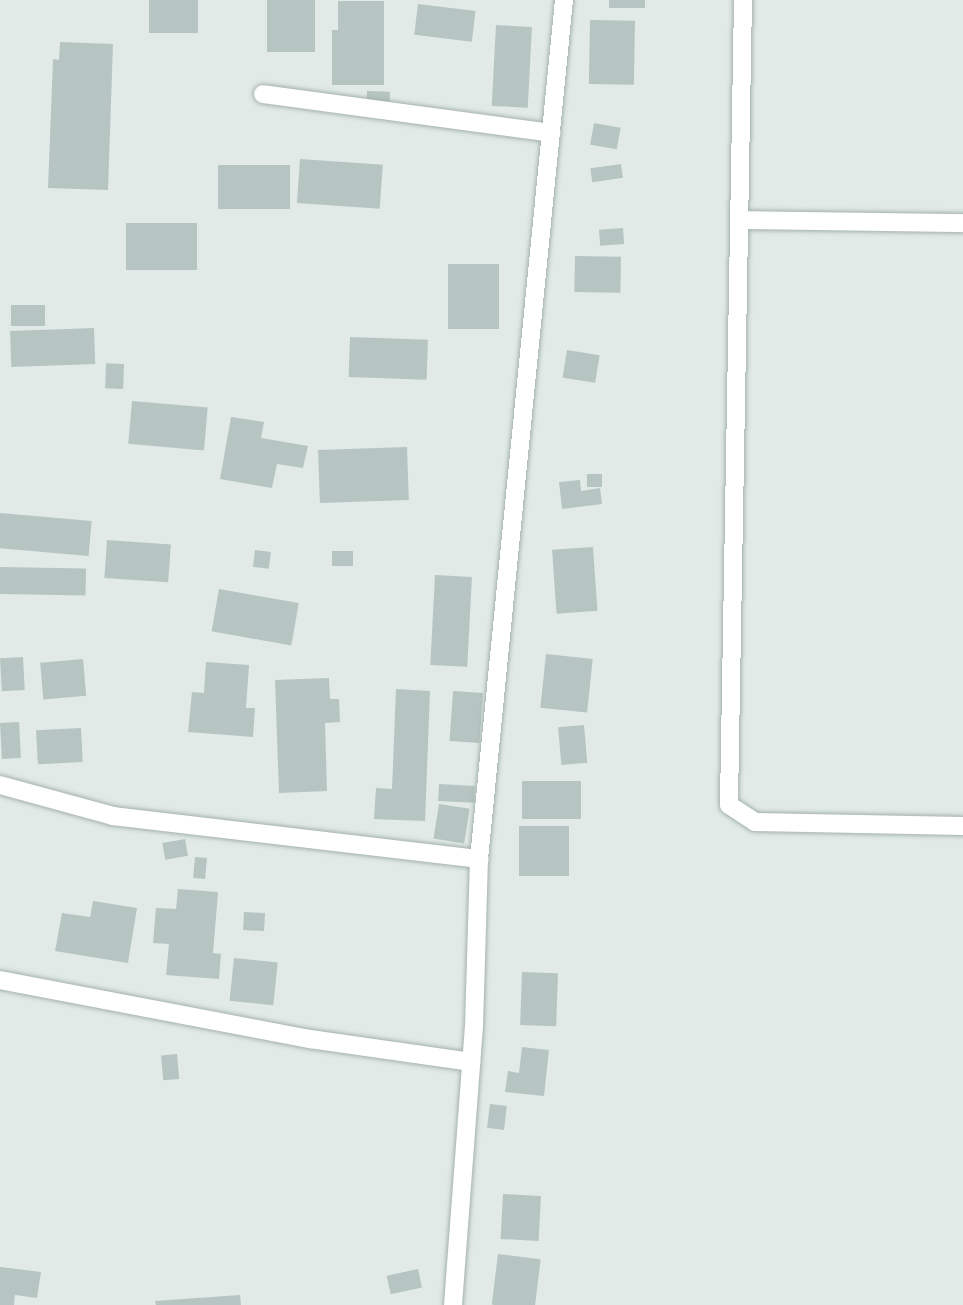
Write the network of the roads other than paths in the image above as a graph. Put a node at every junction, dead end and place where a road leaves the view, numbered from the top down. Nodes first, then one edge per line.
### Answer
1 (564, 0) edge
2 (742, 0) edge
3 (263, 94) dead end
4 (552, 133) junction
5 (739, 220) junction
6 (963, 223) edge
7 (0, 784) edge
8 (963, 826) edge
9 (479, 859) junction
10 (0, 980) edge
11 (471, 1062) junction
12 (453, 1305) edge

1 - 4 street
2 - 5 street
3 - 4 street
4 - 9 street
5 - 6 street
5 - 8 street
7 - 9 street
9 - 11 street
10 - 11 street
11 - 12 street

